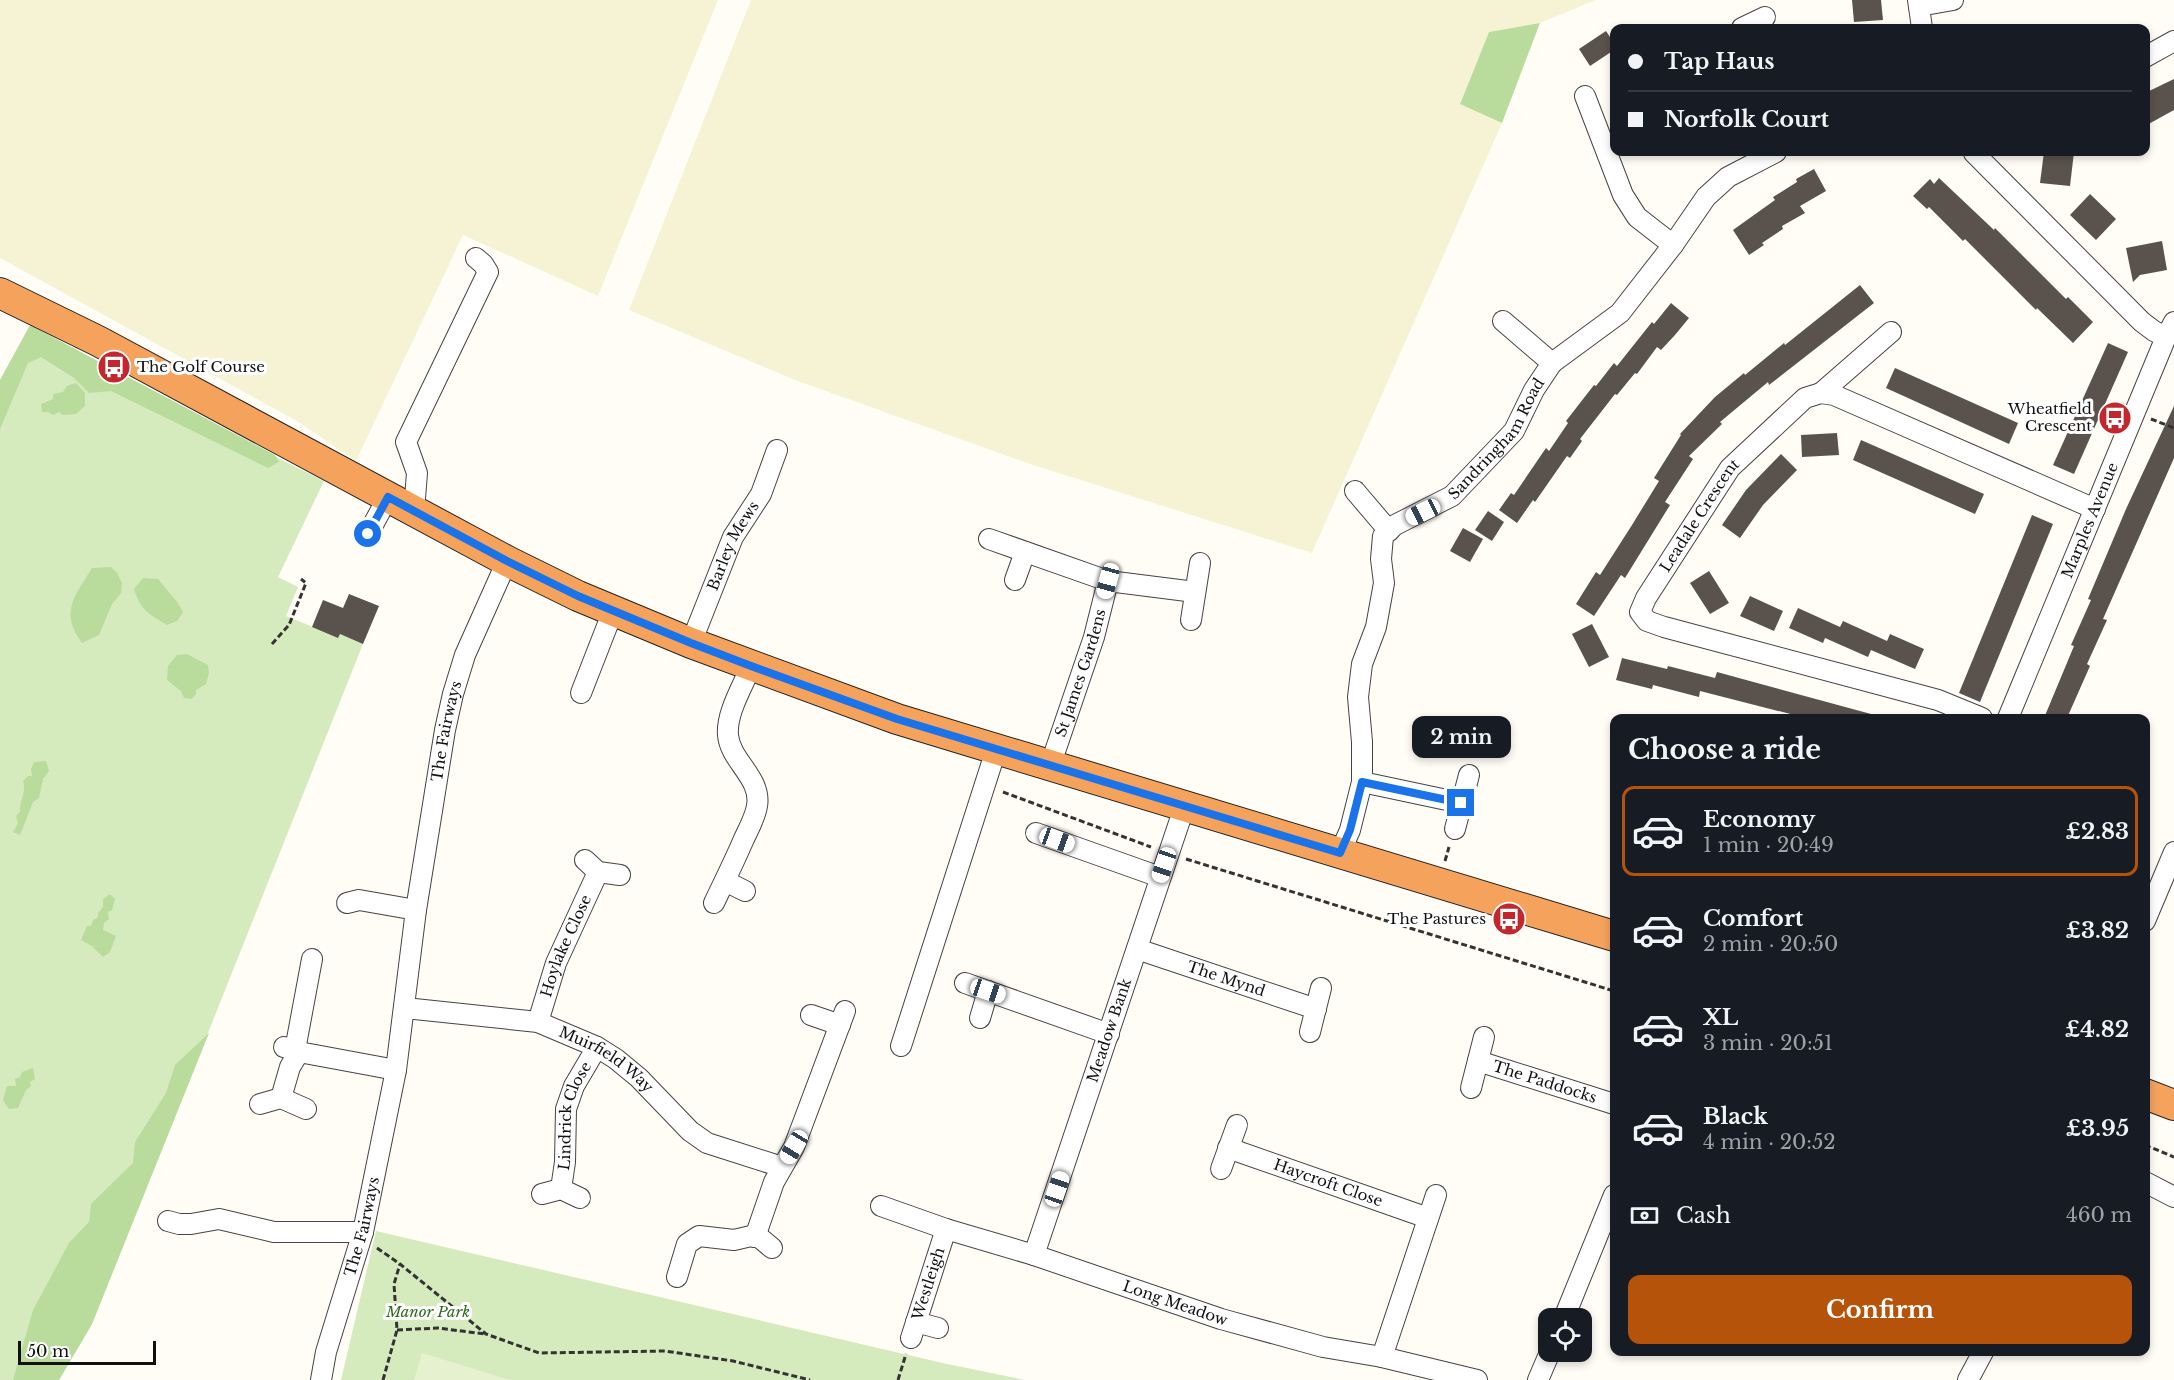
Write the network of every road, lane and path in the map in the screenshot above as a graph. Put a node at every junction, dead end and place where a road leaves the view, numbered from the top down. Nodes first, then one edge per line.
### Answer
1 (1953, 0) edge
2 (1918, 3) edge
3 (1764, 17) dead end
4 (1750, 24) edge
5 (1921, 24) edge
6 (2174, 41) edge
7 (2150, 54) edge
8 (1585, 96) dead end
9 (1768, 156) edge
10 (1978, 156) edge
11 (1673, 245) junction
12 (476, 258) dead end
13 (0, 293) edge
14 (1503, 321) dead end
15 (2170, 329) edge
16 (1891, 332) dead end
17 (1552, 363) junction
18 (1821, 393) junction
19 (2135, 412) junction
20 (2174, 429) edge
21 (777, 450) dead end
22 (1355, 491) dead end
23 (401, 504) junction
24 (2095, 509) junction
25 (1389, 531) junction
26 (368, 534) dead end
27 (989, 540) dead end
28 (1025, 552) junction
29 (507, 561) junction
30 (1200, 563) dead end
31 (301, 579) dead end
32 (1015, 580) dead end
33 (1108, 581) junction
34 (1195, 592) junction
35 (613, 611) junction
36 (1191, 620) dead end
37 (691, 643) junction
38 (272, 644) dead end
39 (751, 666) junction
40 (581, 693) dead end
41 (1972, 714) edge
42 (2010, 714) edge
43 (996, 750) junction
44 (1050, 766) junction
45 (1468, 775) dead end
46 (1362, 782) junction
47 (985, 786) junction
48 (1461, 803) junction
49 (1185, 805) junction
50 (1455, 829) joint
51 (1036, 833) dead end
52 (2174, 852) edge
53 (1168, 853) junction
54 (1340, 853) junction
55 (620, 875) dead end
56 (1160, 877) junction
57 (725, 881) junction
58 (1437, 882) junction
59 (745, 891) dead end
60 (347, 903) dead end
61 (714, 903) dead end
62 (2150, 909) edge
63 (416, 910) junction
64 (1610, 935) edge
65 (1137, 949) junction
66 (312, 959) dead end
67 (965, 983) dead end
68 (1322, 988) dead end
69 (1610, 990) edge
70 (988, 991) junction
71 (405, 1008) junction
72 (1316, 1009) junction
73 (811, 1015) dead end
74 (980, 1018) dead end
75 (538, 1022) junction
76 (1310, 1032) dead end
77 (1109, 1034) junction
78 (1484, 1037) dead end
79 (902, 1046) dead end
80 (597, 1047) junction
81 (293, 1049) junction
82 (1478, 1061) junction
83 (396, 1070) junction
84 (1471, 1088) dead end
85 (2150, 1096) edge
86 (281, 1098) junction
87 (1610, 1103) edge
88 (260, 1104) dead end
89 (2174, 1105) edge
90 (306, 1109) dead end
91 (1237, 1125) dead end
92 (2150, 1147) edge
93 (1228, 1148) junction
94 (2174, 1157) edge
95 (782, 1167) junction
96 (1221, 1169) dead end
97 (2150, 1185) edge
98 (1436, 1195) dead end
99 (2174, 1197) edge
100 (580, 1198) dead end
101 (1610, 1205) edge
102 (881, 1206) dead end
103 (1428, 1218) junction
104 (168, 1221) dead end
105 (946, 1229) junction
106 (363, 1232) junction
107 (1034, 1255) junction
108 (400, 1264) junction
109 (677, 1277) dead end
110 (1568, 1308) edge
111 (938, 1328) dead end
112 (397, 1330) junction
113 (914, 1330) junction
114 (486, 1334) junction
115 (1981, 1356) edge
116 (1382, 1358) junction
117 (1546, 1362) edge
118 (321, 1380) edge
119 (383, 1380) edge
120 (810, 1380) edge
121 (898, 1380) edge
122 (1477, 1380) edge
123 (1538, 1380) edge
124 (1968, 1380) edge

1 - 2 street
2 - 5 street
3 - 4 street
6 - 7 street
8 - 11 street
9 - 11 street, Sandringham Road
10 - 15 street
11 - 17 street, Sandringham Road
12 - 23 street
13 - 23 highway
14 - 17 street
15 - 19 street, Marples Avenue
16 - 18 street
17 - 25 street, Sandringham Road
18 - 24 street
18 - 41 street, Leadale Crescent
19 - 20 path
19 - 24 street, Marples Avenue
21 - 37 street, Barley Mews
22 - 25 street
23 - 26 street
23 - 29 highway
24 - 42 street, Marples Avenue
25 - 46 street
27 - 28 street
28 - 32 street
28 - 33 street
29 - 35 highway
29 - 63 street, The Fairways
30 - 34 street
31 - 38 path
33 - 34 street
33 - 44 street, St James Gardens
34 - 36 street
35 - 37 highway
35 - 40 street
37 - 39 highway
39 - 43 highway
39 - 57 street
43 - 44 highway
43 - 47 street
44 - 49 highway
45 - 48 street
46 - 48 street
46 - 54 street
47 - 53 path
47 - 79 street
48 - 50 street
49 - 53 street, Meadow Bank
49 - 54 highway
50 - 58 path
51 - 56 street
52 - 62 street
53 - 56 street, Meadow Bank
53 - 69 path
54 - 58 highway
55 - 75 street, Hoylake Close
56 - 65 street, Meadow Bank
57 - 59 street
57 - 61 street
58 - 64 highway
60 - 63 street
63 - 71 street, The Fairways
65 - 72 street, The Mynd
65 - 77 street, Meadow Bank
66 - 81 street
67 - 70 street
68 - 72 street
70 - 74 street
70 - 77 street
71 - 75 street, Muirfield Way
71 - 83 street, The Fairways
72 - 76 street
73 - 95 street
75 - 80 street, Muirfield Way
77 - 107 street, Meadow Bank
78 - 82 street
80 - 95 street, Muirfield Way
80 - 100 street, Lindrick Close
81 - 83 street
81 - 86 street
82 - 84 street
82 - 87 street, The Paddocks
83 - 106 street, The Fairways
85 - 89 highway
86 - 88 street
86 - 90 street
91 - 93 street
92 - 94 path
93 - 96 street
93 - 103 street, Haycroft Close
95 - 109 street
97 - 99 street
98 - 103 street
101 - 110 street
102 - 105 street, Long Meadow
103 - 116 street
104 - 106 street
105 - 107 street, Long Meadow
105 - 113 street, Westleigh
106 - 108 path
106 - 118 street, The Fairways
107 - 116 street, Long Meadow
108 - 112 path
108 - 114 path
111 - 113 street
112 - 114 path
112 - 119 path
113 - 121 path
114 - 120 path
115 - 124 street
116 - 122 street, Long Meadow
117 - 123 street

